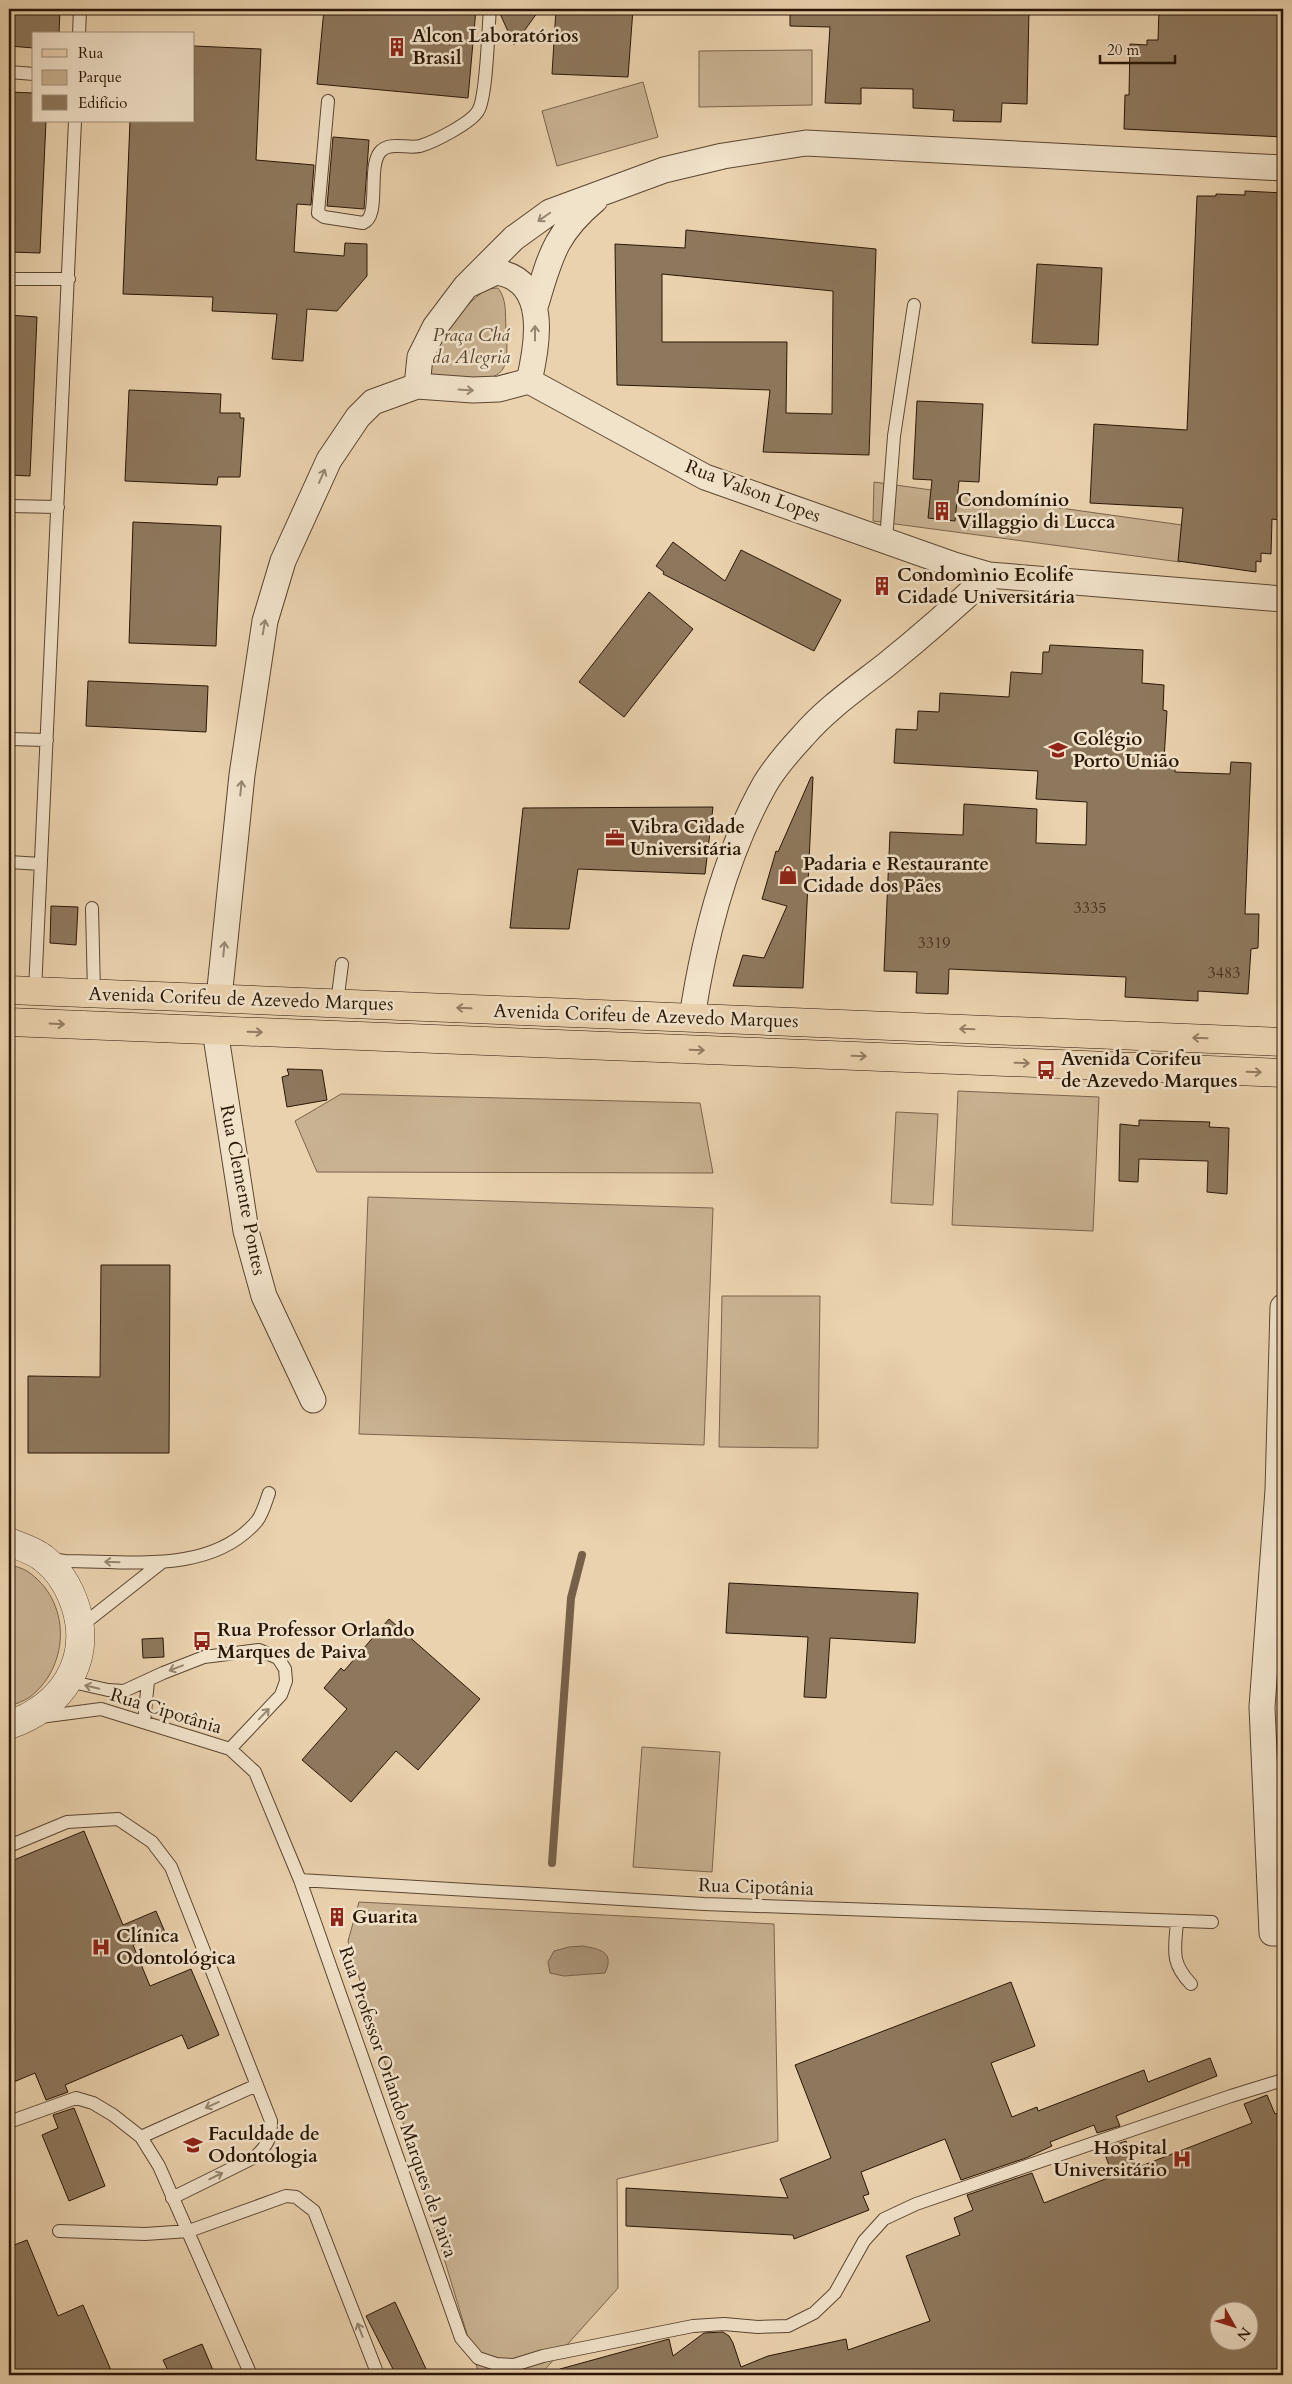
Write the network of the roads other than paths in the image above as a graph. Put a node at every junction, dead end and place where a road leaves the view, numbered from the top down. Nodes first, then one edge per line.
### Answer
1 (80, 9) edge
2 (490, 9) edge
3 (79, 32) edge
4 (9, 72) edge
5 (32, 74) edge
6 (328, 101) dead end
7 (75, 122) edge
8 (1283, 168) edge
9 (605, 192) junction
10 (69, 278) junction
11 (9, 279) edge
12 (466, 286) junction
13 (914, 305) dead end
14 (535, 307) junction
15 (529, 381) junction
16 (417, 386) junction
17 (9, 506) edge
18 (58, 507) junction
19 (886, 540) junction
20 (989, 575) junction
21 (1283, 599) edge
22 (9, 739) edge
23 (47, 740) junction
24 (9, 862) edge
25 (41, 864) junction
26 (92, 908) dead end
27 (342, 964) dead end
28 (22, 991) edge
29 (94, 994) junction
30 (219, 998) junction
31 (337, 1003) junction
32 (692, 1018) junction
33 (9, 1022) edge
34 (215, 1030) junction
35 (508, 1042) junction
36 (1283, 1042) edge
37 (1283, 1073) edge
38 (1283, 1307) edge
39 (313, 1400) dead end
40 (1281, 1490) edge
41 (269, 1493) dead end
42 (9, 1542) edge
43 (43, 1557) junction
44 (160, 1563) junction
45 (81, 1626) junction
46 (68, 1681) junction
47 (148, 1681) junction
48 (1273, 1707) edge
49 (18, 1722) edge
50 (144, 1722) junction
51 (230, 1749) junction
52 (9, 1846) edge
53 (300, 1880) junction
54 (1177, 1922) junction
55 (1212, 1922) dead end
56 (1278, 1933) edge
57 (1191, 1984) dead end
58 (1283, 2080) edge
59 (257, 2085) junction
60 (9, 2122) edge
61 (140, 2137) junction
62 (172, 2198) junction
63 (59, 2231) dead end
64 (189, 2232) junction
65 (251, 2375) edge
66 (378, 2375) edge

1 - 3 lane
2 - 6 lane
4 - 5 lane
7 - 10 lane
8 - 9 street
9 -> 12 street
9 - 14 street
10 - 11 lane
10 - 18 lane
12 - 14 street
12 - 16 street
13 - 19 lane
15 -> 14 street
16 -> 15 street
15 - 19 street, Rua Valson Lopes
30 -> 16 street
17 - 18 lane
18 - 23 lane
19 - 20 street, Rua Valson Lopes
20 - 21 street, Rua Valson Lopes
20 - 32 street
22 - 23 lane
23 - 25 lane
24 - 25 lane
25 - 28 lane
26 - 29 lane
27 - 31 lane
28 - 29 main road, Avenida Corifeu de Azevedo Marques
29 - 30 main road, Avenida Corifeu de Azevedo Marques
30 - 31 main road, Avenida Corifeu de Azevedo Marques
32 -> 31 main road, Avenida Corifeu de Azevedo Marques
32 - 35 main road
36 -> 32 main road, Avenida Corifeu de Azevedo Marques
33 -> 34 main road, Avenida Corifeu de Azevedo Marques
34 -> 35 main road, Avenida Corifeu de Azevedo Marques
34 - 39 street, Rua Clemente Pontes
35 -> 37 main road, Avenida Corifeu de Azevedo Marques
38 - 40 street
40 - 48 street
41 - 44 lane
42 - 43 street
44 -> 43 lane
43 - 45 street
44 - 45 lane
45 - 46 street
47 -> 46 lane, Rua Cipotânia
46 - 49 street
47 - 50 lane
51 -> 47 lane, Rua Cipotânia
48 - 56 street
49 - 50 lane, Rua Cipotânia
50 - 51 lane, Rua Cipotânia
51 - 53 lane, Rua Professor Orlando Marques de Paiva
52 - 59 lane
53 - 54 lane, Rua Cipotânia
53 - 58 lane, Rua Professor Orlando Marques de Paiva
54 - 55 lane, Rua Cipotânia
54 - 57 lane
59 -> 61 lane
62 -> 59 lane
60 - 61 lane
61 - 62 lane
62 - 64 lane
63 - 64 lane
64 - 65 lane
66 -> 64 lane

